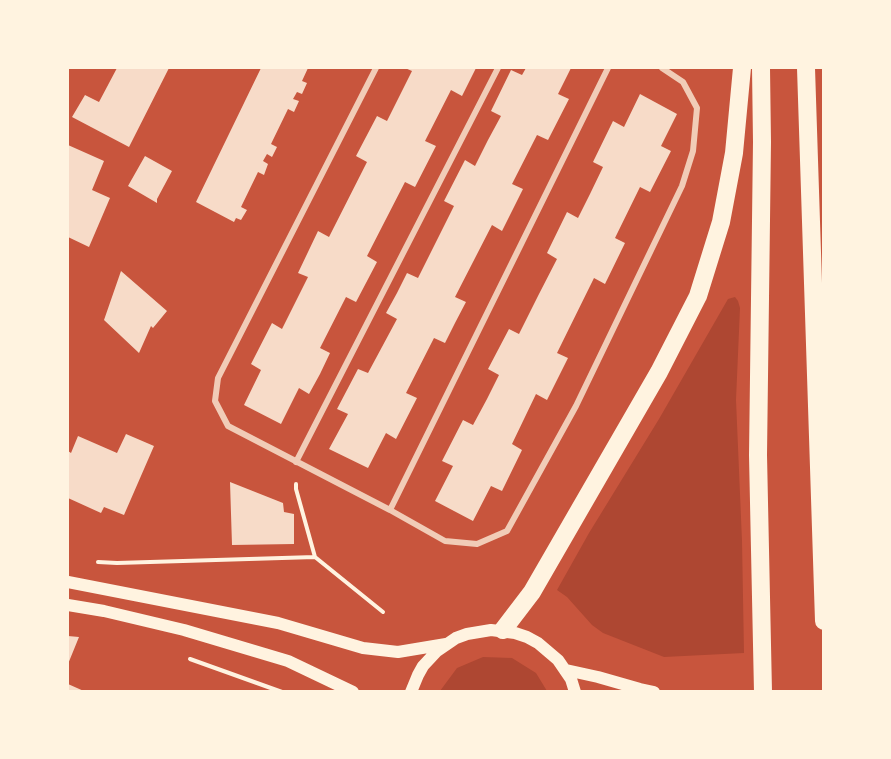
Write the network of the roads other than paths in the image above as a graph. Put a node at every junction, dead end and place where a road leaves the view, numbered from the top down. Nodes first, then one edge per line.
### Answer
1 (376, 68) edge
2 (498, 68) edge
3 (608, 68) edge
4 (662, 68) edge
5 (742, 68) edge
6 (761, 68) edge
7 (806, 68) edge
8 (296, 462) junction
9 (390, 510) junction
10 (68, 582) edge
11 (68, 605) edge
12 (824, 621) edge
13 (503, 630) junction
14 (446, 644) junction
15 (566, 670) junction
16 (353, 692) edge
17 (411, 692) edge
18 (575, 692) edge
19 (654, 692) edge
20 (763, 692) edge

1 - 8 street
2 - 8 street
3 - 9 street
4 - 9 street
5 - 13 highway
6 - 20 highway
7 - 12 highway
8 - 9 street
10 - 14 main road
11 - 16 main road
13 - 14 main road
13 - 15 main road
14 - 17 main road
15 - 18 main road
15 - 19 main road

